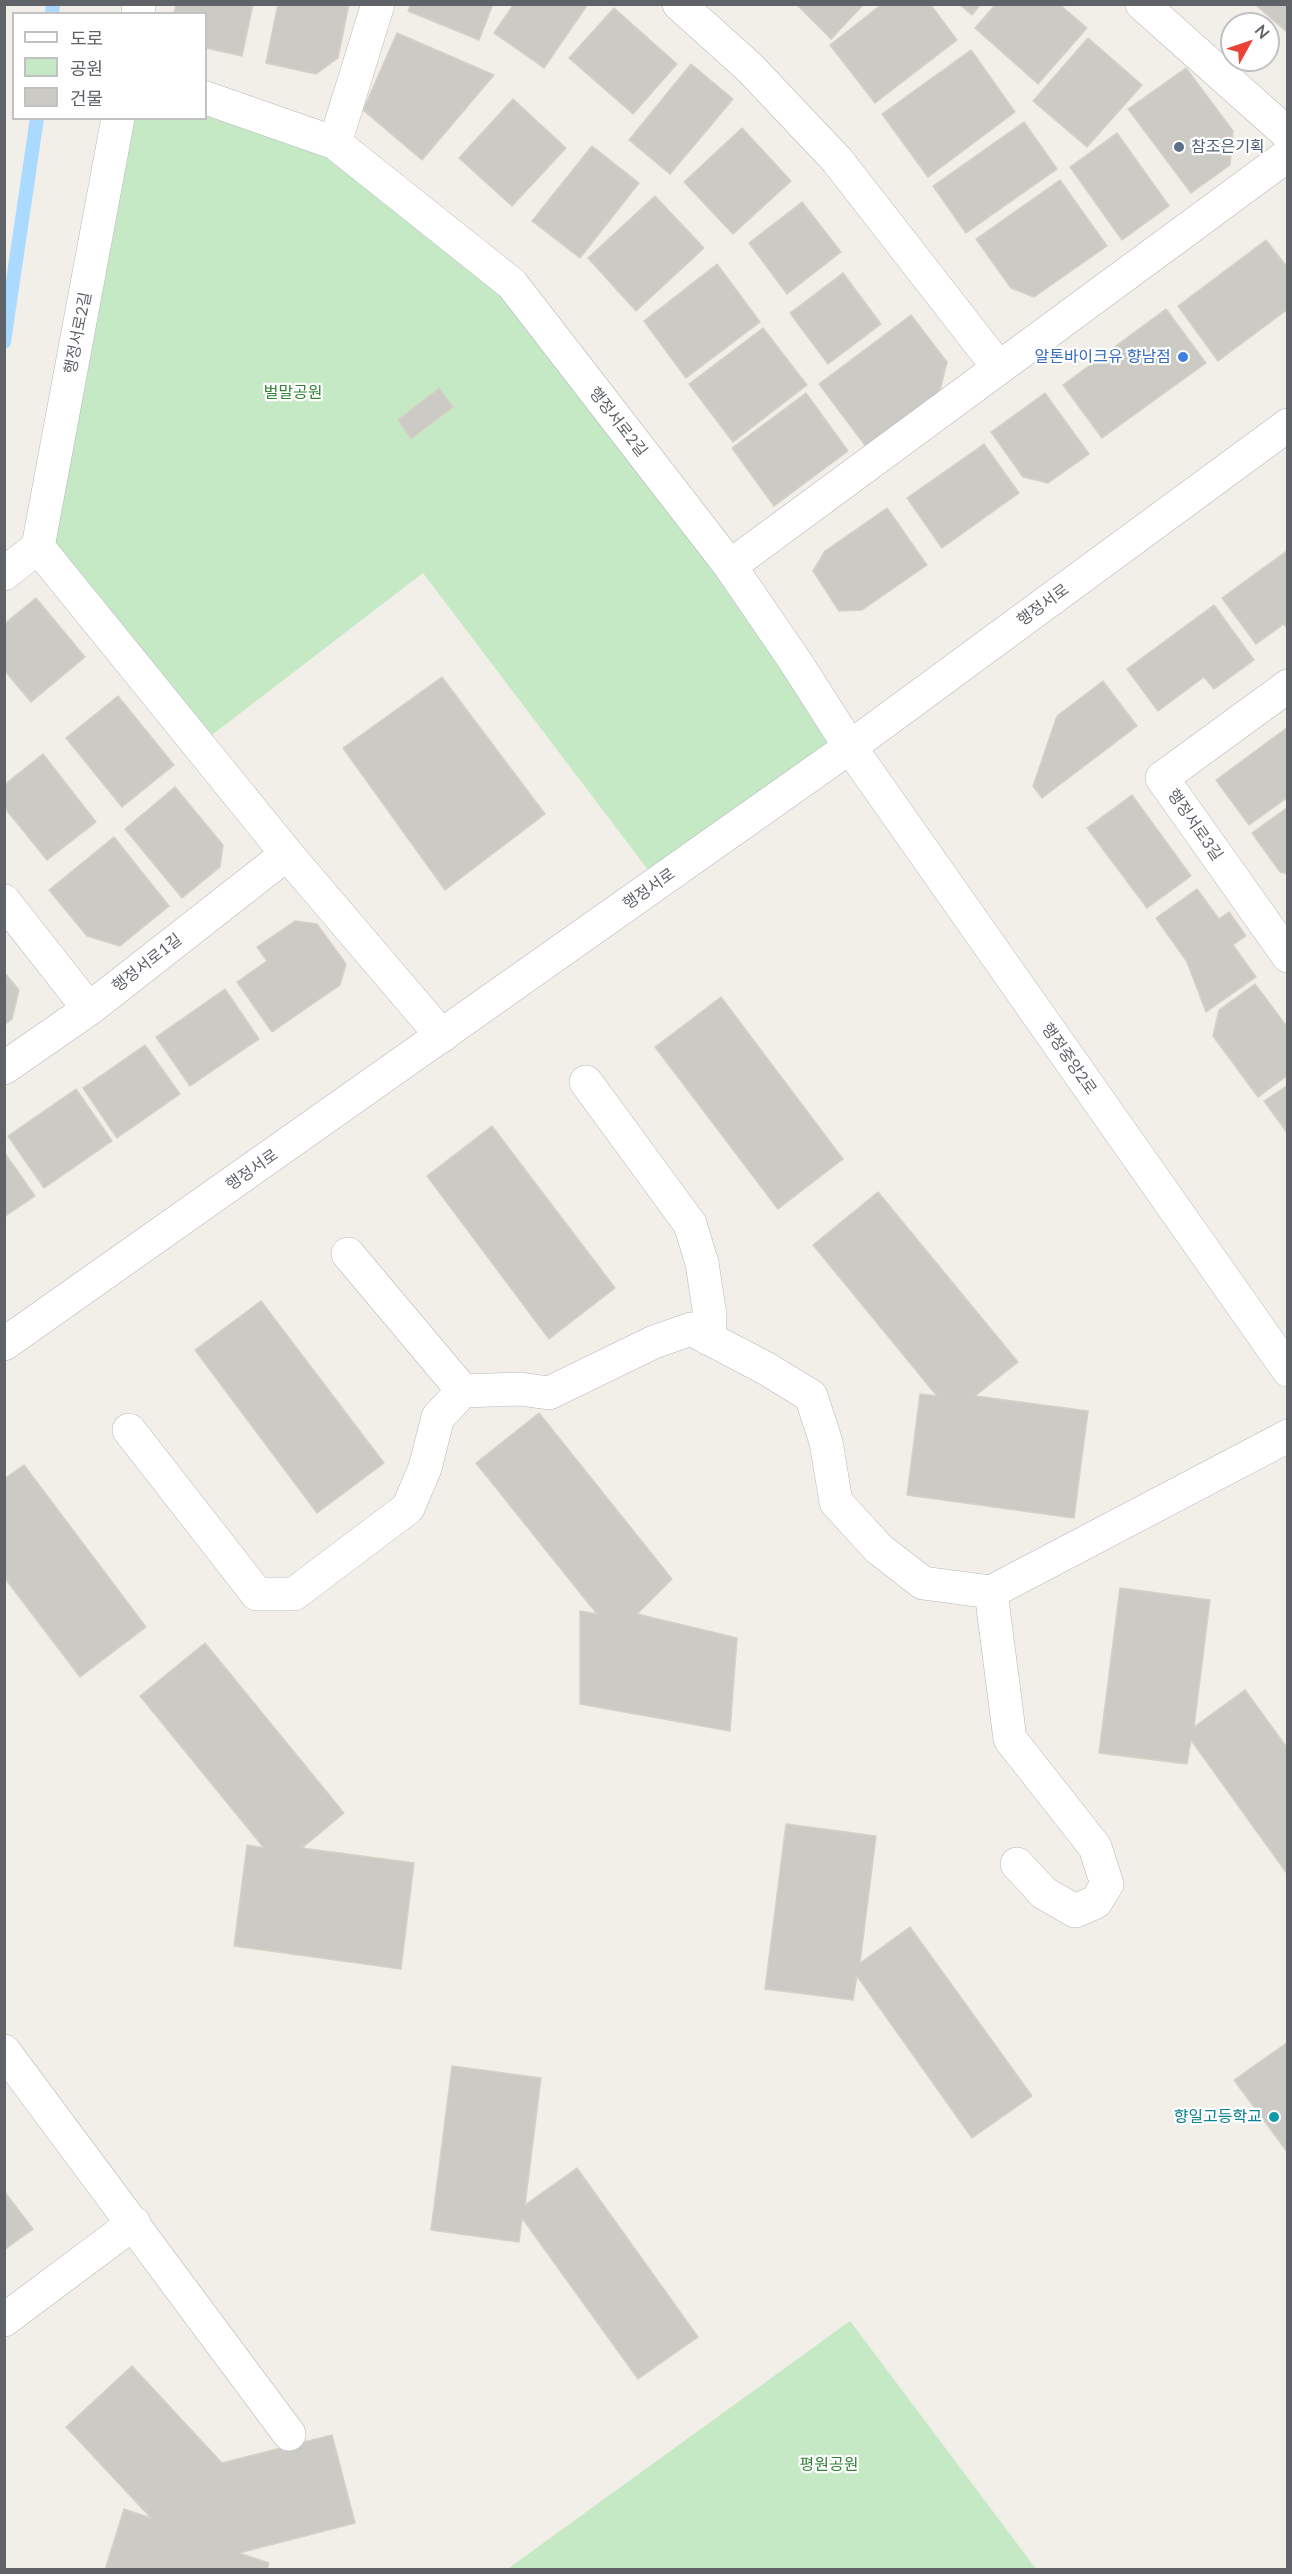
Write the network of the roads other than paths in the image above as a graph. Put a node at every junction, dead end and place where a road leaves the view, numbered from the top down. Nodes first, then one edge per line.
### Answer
1 (378, 4) edge
2 (679, 4) edge
3 (1142, 4) edge
4 (207, 98) edge
5 (118, 120) edge
6 (1287, 134) edge
7 (335, 143) junction
8 (1287, 155) edge
9 (999, 368) junction
10 (1287, 426) edge
11 (38, 547) junction
12 (729, 566) junction
13 (4, 574) edge
14 (1287, 686) edge
15 (850, 747) junction
16 (287, 855) junction
17 (4, 901) edge
18 (1284, 943) edge
19 (89, 1009) junction
20 (442, 1036) junction
21 (4, 1068) edge
22 (585, 1082) dead end
23 (348, 1254) dead end
24 (709, 1339) junction
25 (4, 1344) edge
26 (1287, 1370) edge
27 (464, 1391) junction
28 (129, 1430) dead end
29 (1287, 1436) edge
30 (991, 1592) junction
31 (1017, 1864) dead end
32 (4, 2051) edge
33 (134, 2223) junction
34 (4, 2320) edge
35 (289, 2434) dead end

1 - 7 street
2 - 9 street
3 - 6 street
4 - 7 street, 행정서로2길
5 - 11 street, 행정서로2길
7 - 12 street, 행정서로2길
8 - 9 street
9 - 12 street
10 - 15 street, 행정서로
11 - 13 street
11 - 16 street
12 - 15 street, 행정서로2길
14 - 18 street, 행정서로3길
15 - 20 street, 행정서로
15 - 26 street, 행정중앙2로
16 - 19 street, 행정서로1길
16 - 20 street
17 - 19 street
19 - 21 street, 행정서로1길
20 - 25 street, 행정서로
22 - 24 street
23 - 27 street
24 - 27 street
24 - 30 street
27 - 28 street
29 - 30 street
30 - 31 street
32 - 33 street
33 - 34 street
33 - 35 street

